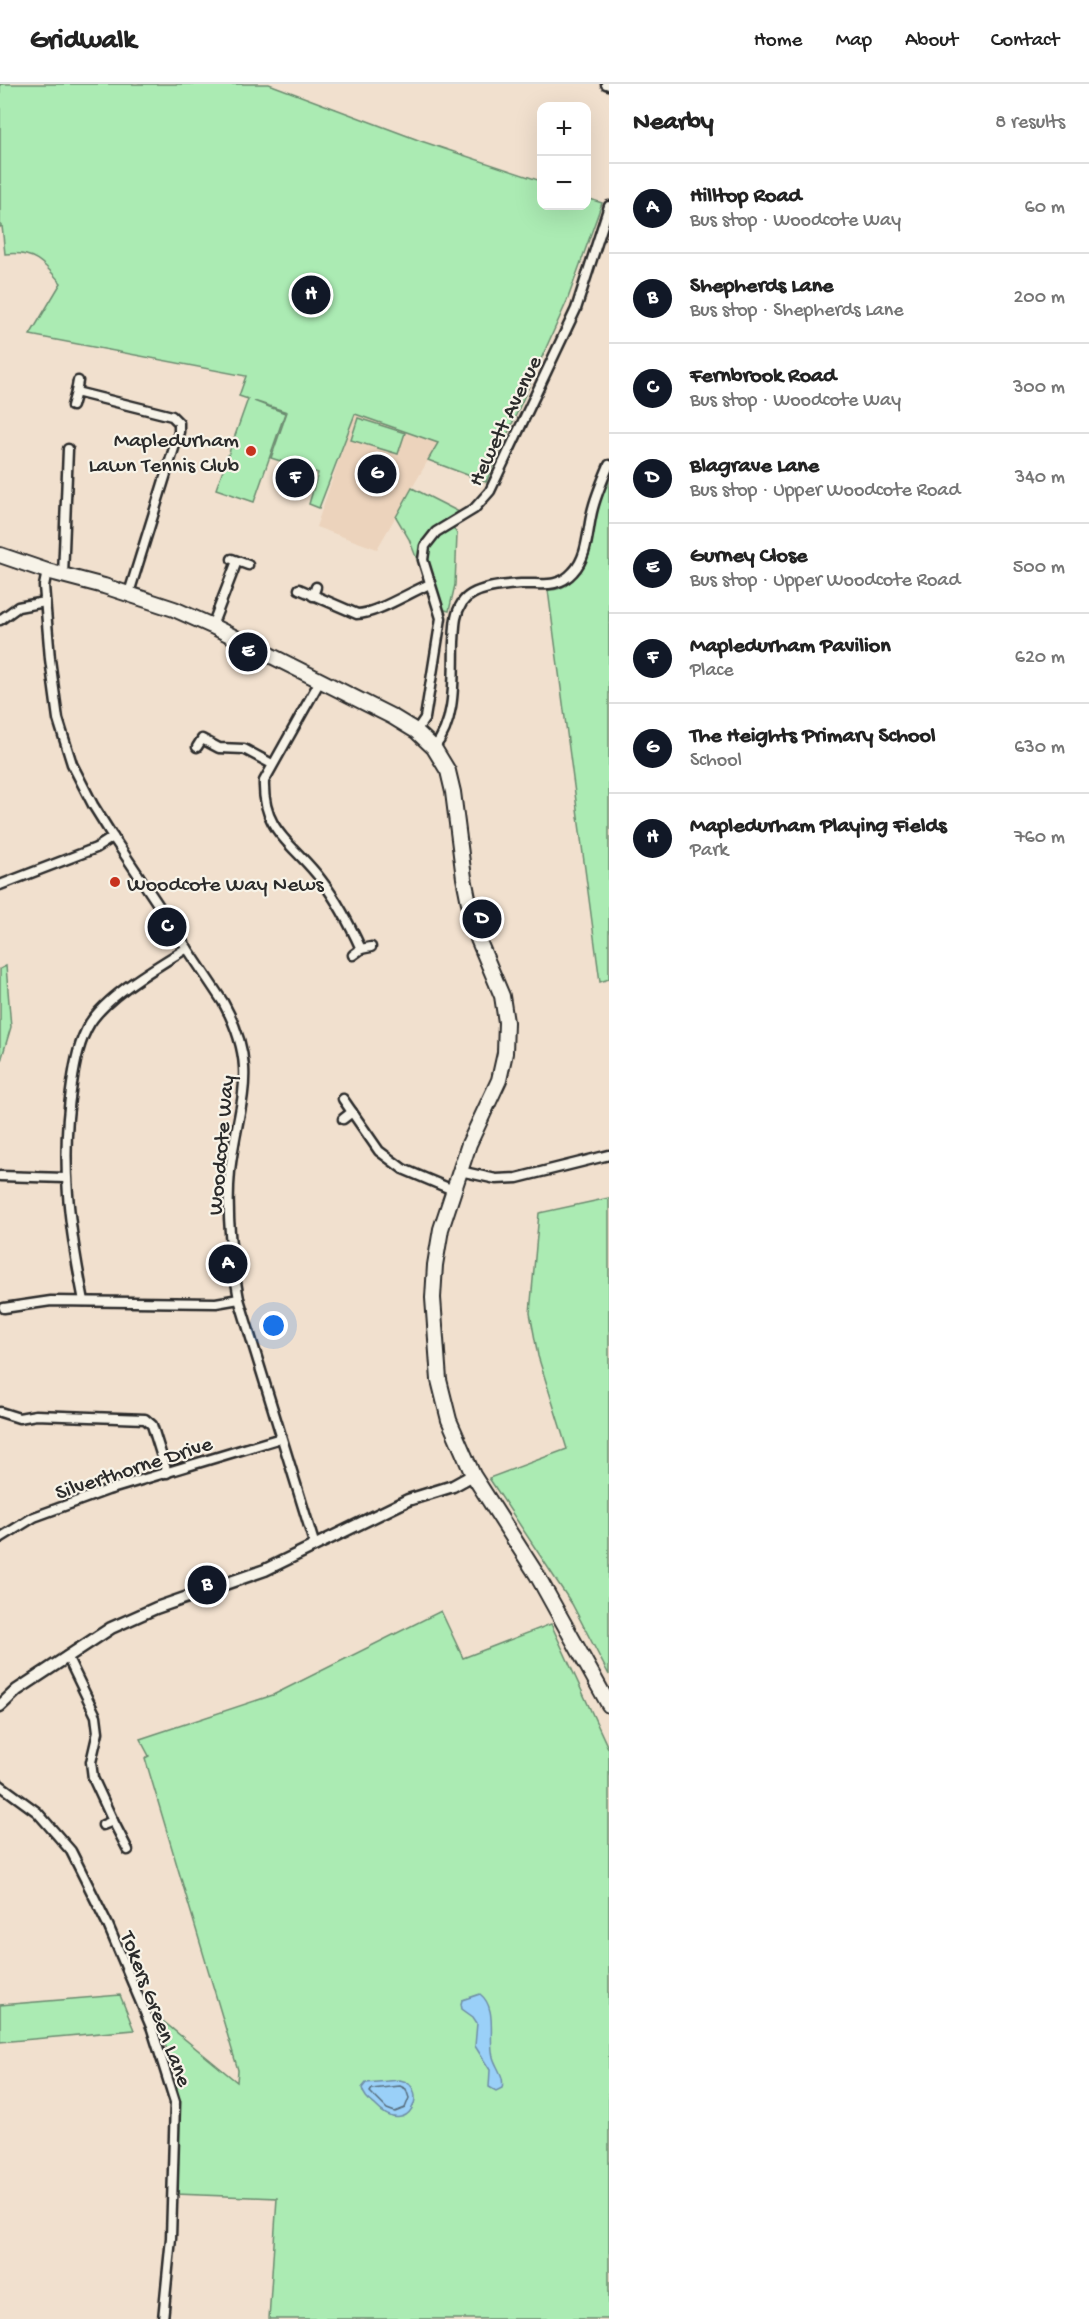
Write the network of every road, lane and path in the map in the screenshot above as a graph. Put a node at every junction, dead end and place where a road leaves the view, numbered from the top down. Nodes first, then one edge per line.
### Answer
1 (609, 206) edge
2 (78, 381) dead end
3 (76, 392) junction
4 (72, 406) dead end
5 (68, 449) dead end
6 (609, 465) edge
7 (0, 555) edge
8 (248, 565) dead end
9 (46, 571) junction
10 (63, 576) junction
11 (430, 584) junction
12 (299, 589) dead end
13 (129, 593) junction
14 (45, 602) junction
15 (441, 618) junction
16 (0, 620) edge
17 (455, 622) junction
18 (212, 626) junction
19 (320, 681) junction
20 (416, 731) junction
21 (197, 747) dead end
22 (434, 748) junction
23 (272, 764) junction
24 (113, 837) junction
25 (0, 885) edge
26 (371, 947) dead end
27 (187, 948) junction
28 (361, 949) junction
29 (353, 955) dead end
30 (343, 1099) dead end
31 (352, 1112) junction
32 (343, 1119) dead end
33 (609, 1155) edge
34 (460, 1171) junction
35 (0, 1176) edge
36 (65, 1178) junction
37 (453, 1190) junction
38 (239, 1299) junction
39 (84, 1301) junction
40 (4, 1308) dead end
41 (0, 1412) edge
42 (281, 1438) junction
43 (167, 1473) junction
44 (473, 1475) junction
45 (0, 1538) edge
46 (315, 1546) junction
47 (67, 1656) junction
48 (609, 1705) edge
49 (0, 1706) edge
50 (0, 1785) edge
51 (113, 1821) junction
52 (103, 1825) dead end
53 (128, 1850) dead end
54 (163, 2319) edge

1 - 11 street, Hewett Avenue
2 - 3 street
3 - 4 street
3 - 13 street
5 - 10 street
6 - 17 street
7 - 9 main road
8 - 18 street
9 - 10 main road
9 - 14 street, Woodcote Way
10 - 13 main road
11 - 12 street
11 - 15 street, Hewett Avenue
13 - 18 main road
14 - 16 street
14 - 24 street, Woodcote Way
15 - 17 street
15 - 20 street, Hewett Avenue
17 - 22 street
18 - 19 main road
19 - 20 main road
19 - 23 street
20 - 22 main road
21 - 23 street
22 - 34 main road
23 - 28 street
24 - 25 street
24 - 27 street, Woodcote Way
26 - 28 street
27 - 36 street
27 - 38 street, Woodcote Way
28 - 29 street
30 - 31 street
31 - 32 street
31 - 37 street
33 - 34 street
34 - 37 main road
35 - 36 street
36 - 39 street
37 - 44 main road
38 - 39 street
38 - 42 street, Woodcote Way
39 - 40 street
41 - 43 street
42 - 43 street, Silverthorne Drive
42 - 46 street, Woodcote Way
43 - 45 street, Silverthorne Drive
44 - 46 street
44 - 48 main road
46 - 47 street
47 - 49 street
47 - 51 street
50 - 54 street, Tokers Green Lane
51 - 52 street
51 - 53 street

